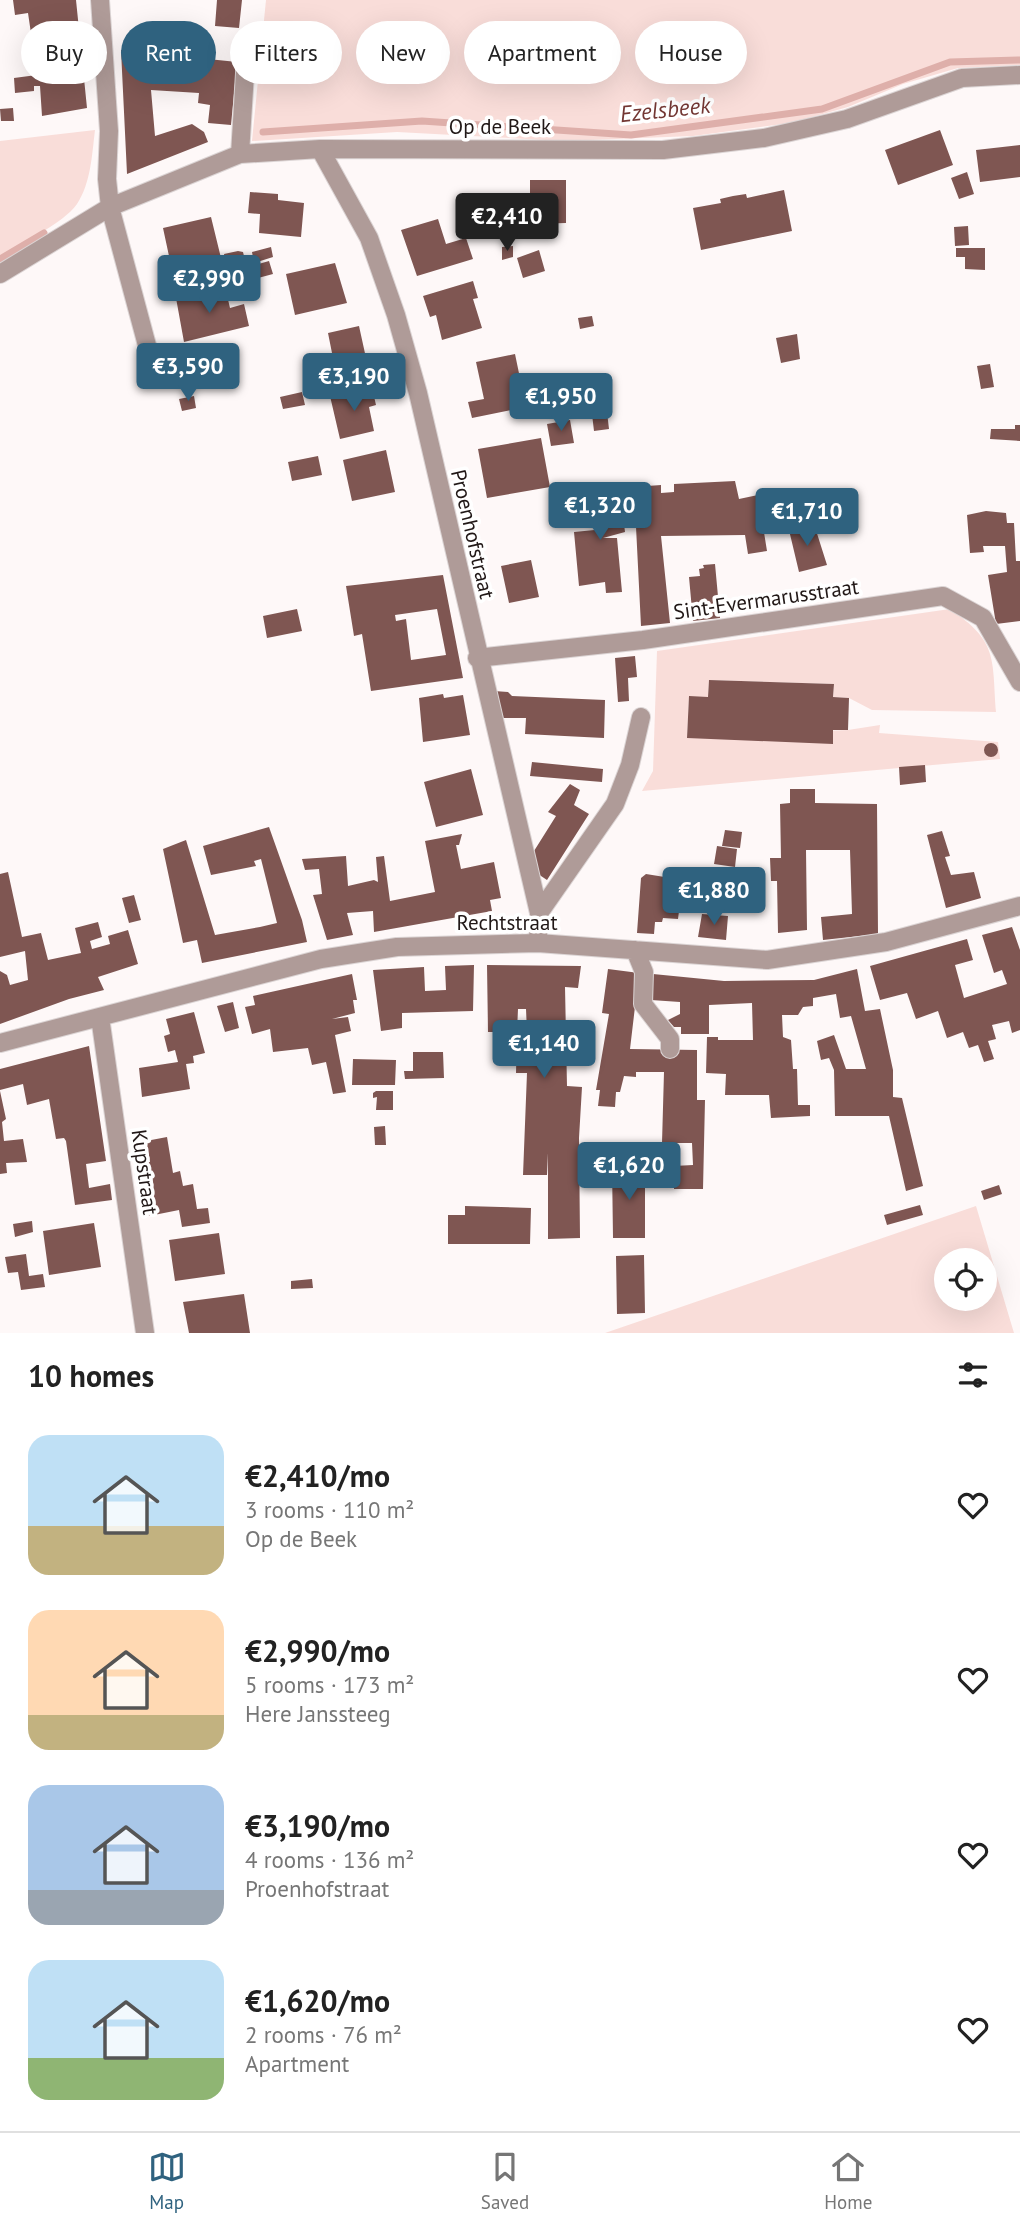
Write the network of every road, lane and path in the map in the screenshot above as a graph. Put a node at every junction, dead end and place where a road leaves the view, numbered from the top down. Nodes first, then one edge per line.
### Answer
1 (100, 0) edge
2 (1020, 75) edge
3 (244, 84) edge
4 (320, 149) junction
5 (240, 154) junction
6 (110, 207) junction
7 (0, 274) edge
8 (148, 349) dead end
9 (477, 658) junction
10 (1020, 682) edge
11 (641, 717) dead end
12 (1020, 906) edge
13 (539, 913) junction
14 (538, 943) junction
15 (635, 950) junction
16 (100, 1017) junction
17 (0, 1043) edge
18 (670, 1049) dead end
19 (145, 1333) edge

1 - 6 street
2 - 4 street, Op de Beek
3 - 5 street
4 - 5 street, Op de Beek
4 - 9 street, Proenhofstraat
5 - 6 street, Op de Beek
6 - 7 street, Op de Beek
6 - 8 street
9 - 10 street, Sint-Evermarusstraat
9 - 13 street, Proenhofstraat
11 - 13 street
12 - 15 street, Rechtstraat
13 - 14 street, Proenhofstraat
14 - 15 street, Rechtstraat
14 - 16 street, Rechtstraat
15 - 18 street
16 - 17 street, Rechtstraat
16 - 19 street, Kupstraat

